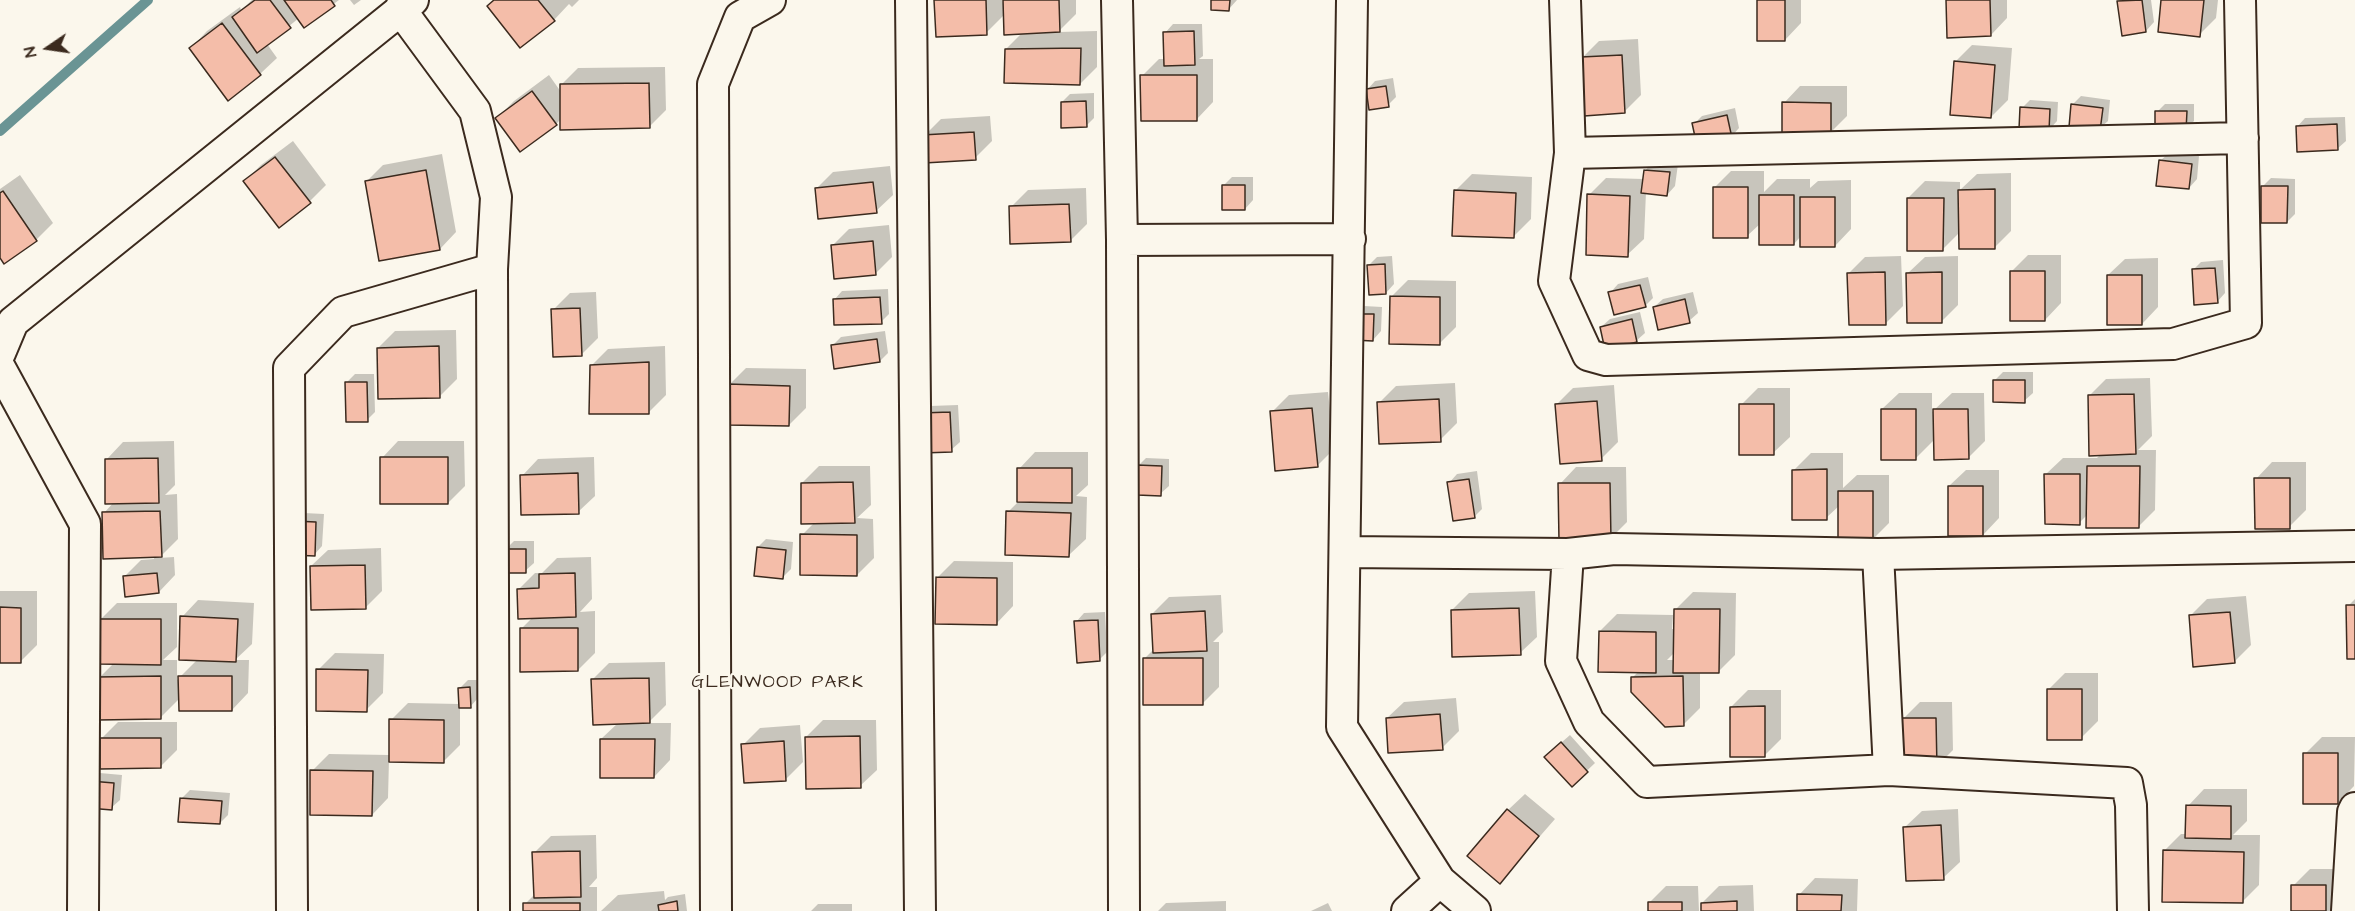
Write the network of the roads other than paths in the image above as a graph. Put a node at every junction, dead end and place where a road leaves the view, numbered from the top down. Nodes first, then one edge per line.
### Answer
1 (770, 0) edge
2 (911, 0) edge
3 (1118, 0) edge
4 (1352, 0) edge
5 (1565, 0) edge
6 (2240, 0) edge
7 (406, 5) edge
8 (2243, 138) junction
9 (1570, 153) junction
10 (1350, 239) junction
11 (1122, 240) junction
12 (492, 269) junction
13 (0, 353) edge
14 (0, 368) edge
15 (2355, 546) edge
16 (1345, 552) junction
17 (1568, 554) junction
18 (1878, 554) junction
19 (1889, 770) junction
20 (2355, 808) edge
21 (1440, 881) junction
22 (84, 911) edge
23 (292, 911) edge
24 (494, 911) edge
25 (716, 911) edge
26 (920, 911) edge
27 (1124, 911) edge
28 (1407, 911) edge
29 (1475, 911) edge
30 (2133, 911) edge
31 (2348, 911) edge

1 - 25 street
2 - 26 street
3 - 11 street
4 - 10 street
5 - 9 street
6 - 8 street
7 - 12 street
7 - 13 street
8 - 9 street
8 - 9 street
10 - 11 street
10 - 16 street
11 - 27 street
12 - 23 street
12 - 24 street
14 - 22 street
15 - 18 street
16 - 17 street
16 - 21 street
17 - 18 street
17 - 19 street
18 - 19 street
19 - 30 street
20 - 31 street
21 - 28 street
21 - 29 street

